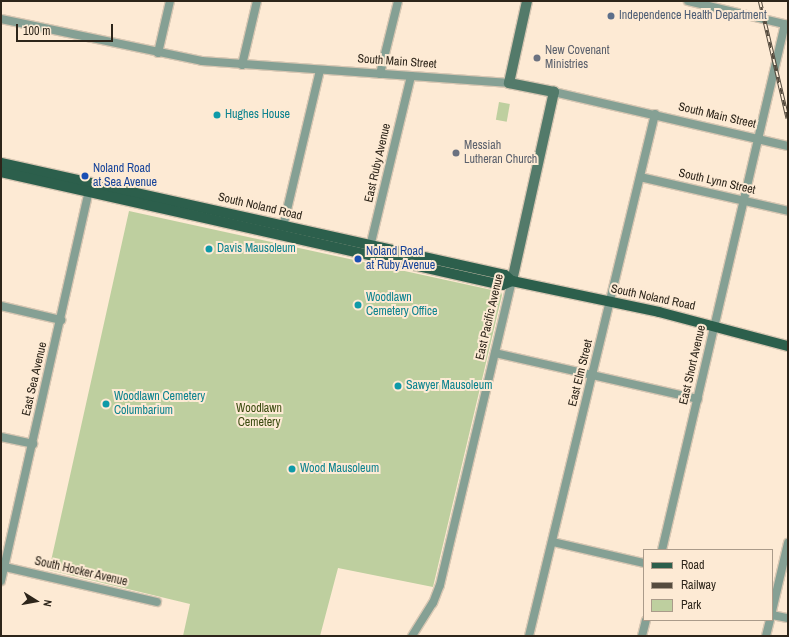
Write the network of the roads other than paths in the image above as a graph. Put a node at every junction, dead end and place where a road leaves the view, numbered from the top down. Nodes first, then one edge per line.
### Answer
1 (170, 1) edge
2 (258, 1) edge
3 (398, 1) edge
4 (527, 1) edge
5 (688, 1) edge
6 (1, 19) edge
7 (786, 24) edge
8 (158, 53) junction
9 (242, 65) junction
10 (320, 70) junction
11 (380, 74) junction
12 (411, 76) junction
13 (509, 83) junction
14 (554, 92) junction
15 (655, 114) junction
16 (759, 139) junction
17 (788, 146) edge
18 (1, 163) edge
19 (1, 172) edge
20 (640, 177) junction
21 (90, 187) junction
22 (744, 200) junction
23 (788, 211) edge
24 (282, 230) junction
25 (371, 245) junction
26 (368, 256) junction
27 (512, 282) junction
28 (611, 302) junction
29 (1, 306) edge
30 (61, 320) junction
31 (714, 325) junction
32 (788, 346) edge
33 (495, 353) junction
34 (593, 375) junction
35 (698, 399) junction
36 (1, 437) edge
37 (33, 444) junction
38 (553, 542) junction
39 (788, 543) edge
40 (662, 549) edge
41 (643, 563) edge
42 (3, 566) edge
43 (1, 581) edge
44 (156, 602) dead end
45 (773, 607) edge
46 (773, 615) edge
47 (788, 618) edge
48 (646, 621) edge
49 (770, 621) edge
50 (412, 636) edge
51 (529, 636) edge
52 (642, 636) edge
53 (766, 636) edge

1 - 8 street
2 - 9 street
3 - 11 street
4 - 13 street
5 - 7 street
6 - 8 street, South Main Street
7 - 16 street, East Short Avenue
8 - 9 street, South Main Street
9 - 10 street, South Main Street
10 - 11 street, South Main Street
10 - 24 street
11 - 12 street, South Main Street
12 - 13 street, South Main Street
12 - 25 street, East Ruby Avenue
13 - 14 street, South Main Street
14 - 15 street, South Main Street
14 - 27 street, East Pacific Avenue
15 - 16 street, South Main Street
15 - 20 street, East Elm Street
16 - 17 street, South Main Street
16 - 22 street, East Short Avenue
18 - 21 main road, South Noland Road
19 - 21 main road, South Noland Road
20 - 22 street, South Lynn Street
20 - 28 street, East Elm Street
21 - 24 main road, South Noland Road
21 - 30 street, East Sea Avenue
22 - 23 street, South Lynn Street
22 - 31 street, East Short Avenue
24 - 25 main road, South Noland Road
24 - 26 main road, South Noland Road
25 - 26 street, East Ruby Avenue
25 - 27 main road, South Noland Road
26 - 27 main road, South Noland Road
27 - 28 main road, South Noland Road
27 - 33 street, East Pacific Avenue
28 - 31 main road, South Noland Road
28 - 34 street, East Elm Street
29 - 30 street
30 - 37 street, East Sea Avenue
31 - 32 main road, South Noland Road
31 - 35 street, East Short Avenue
33 - 34 street
33 - 50 street, East Pacific Avenue
34 - 35 street
34 - 38 street, East Elm Street
35 - 40 street, East Short Avenue
36 - 37 street
37 - 42 street, East Sea Avenue
38 - 41 street
38 - 51 street, East Elm Street
39 - 45 street
42 - 43 street, East Sea Avenue
42 - 44 street, South Hocker Avenue
46 - 47 street
48 - 52 street
49 - 53 street

